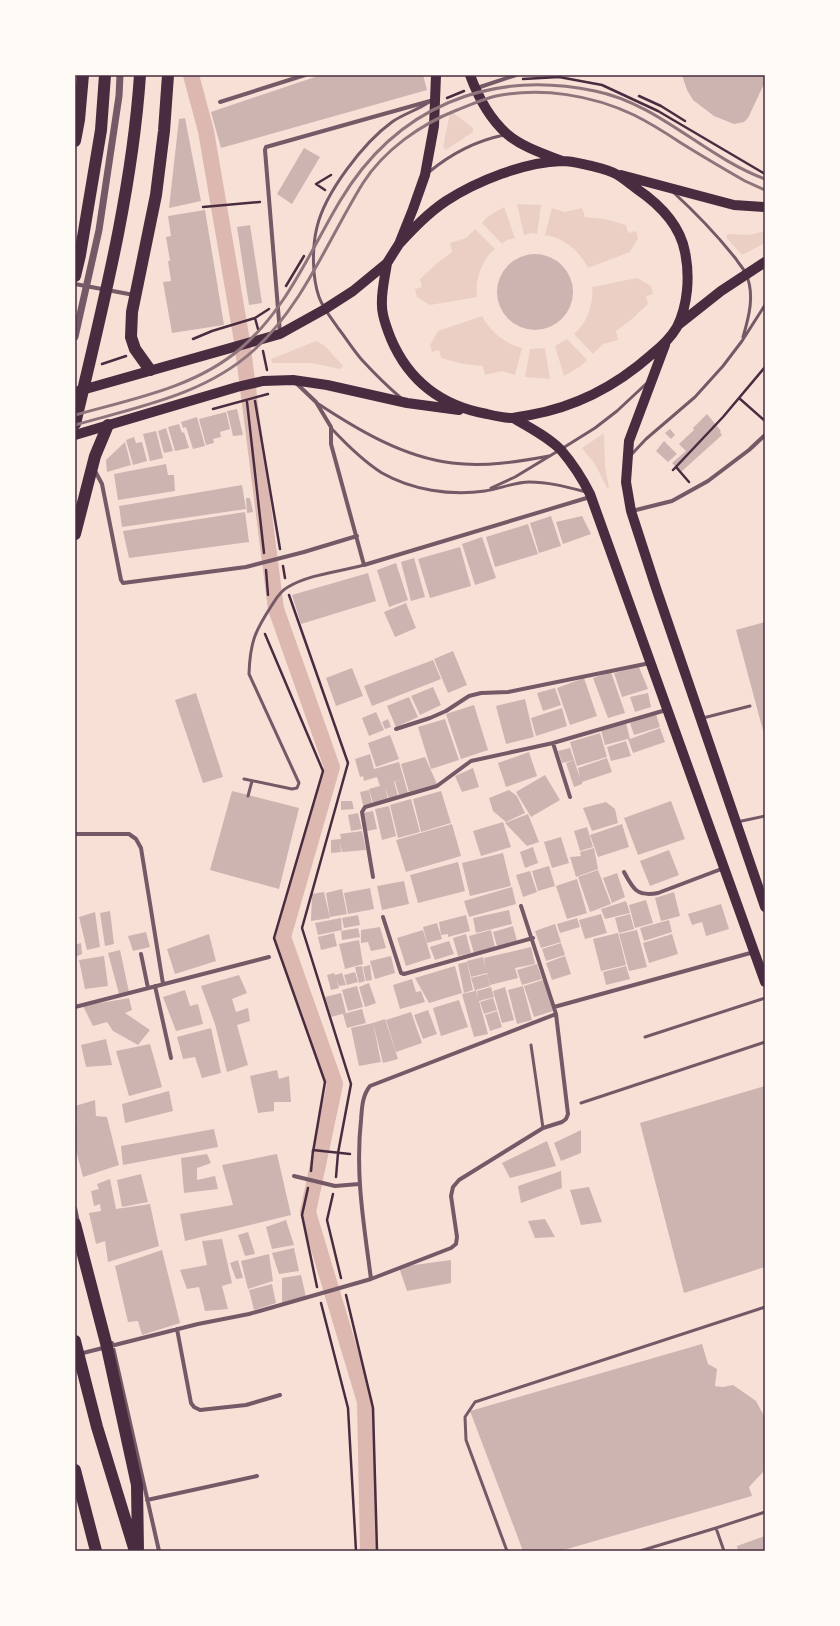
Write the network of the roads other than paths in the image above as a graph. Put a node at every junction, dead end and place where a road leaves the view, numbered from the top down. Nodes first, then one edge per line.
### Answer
1 (83, 75) edge
2 (105, 75) edge
3 (120, 75) edge
4 (140, 75) edge
5 (168, 75) edge
6 (305, 75) edge
7 (436, 75) edge
8 (470, 75) edge
9 (516, 75) edge
10 (475, 89) junction
11 (433, 101) junction
12 (220, 102) dead end
13 (507, 134) junction
14 (75, 141) edge
15 (562, 161) junction
16 (615, 173) junction
17 (425, 175) junction
18 (667, 186) junction
19 (765, 207) edge
20 (398, 244) junction
21 (765, 262) edge
22 (387, 263) junction
23 (746, 274) junction
24 (75, 276) edge
25 (75, 284) edge
26 (87, 286) junction
27 (135, 295) junction
28 (765, 305) edge
29 (326, 309) junction
30 (678, 325) junction
31 (280, 334) junction
32 (75, 338) edge
33 (742, 341) junction
34 (666, 342) junction
35 (150, 370) junction
36 (653, 378) junction
37 (293, 380) junction
38 (75, 392) edge
39 (316, 402) junction
40 (407, 403) junction
41 (467, 411) junction
42 (513, 418) junction
43 (75, 424) edge
44 (108, 425) junction
45 (332, 429) junction
46 (75, 435) edge
47 (765, 435) edge
48 (560, 449) junction
49 (549, 456) junction
50 (626, 460) junction
51 (92, 465) junction
52 (488, 490) junction
53 (591, 495) junction
54 (631, 511) junction
55 (75, 534) edge
56 (357, 536) junction
57 (364, 565) junction
58 (650, 663) junction
59 (750, 706) dead end
60 (667, 710) junction
61 (699, 718) junction
62 (396, 729) dead end
63 (553, 743) junction
64 (244, 780) dead end
65 (252, 781) junction
66 (248, 796) dead end
67 (570, 797) dead end
68 (765, 816) edge
69 (735, 823) junction
70 (75, 834) edge
71 (724, 868) junction
72 (624, 872) dead end
73 (373, 877) dead end
74 (521, 906) dead end
75 (765, 908) edge
76 (383, 917) dead end
77 (533, 938) junction
78 (755, 952) junction
79 (141, 954) dead end
80 (268, 956) dead end
81 (765, 982) edge
82 (163, 984) junction
83 (155, 986) junction
84 (148, 988) junction
85 (765, 998) edge
86 (75, 1006) edge
87 (554, 1007) junction
88 (556, 1014) junction
89 (645, 1037) dead end
90 (765, 1042) edge
91 (531, 1045) dead end
92 (171, 1058) dead end
93 (581, 1102) dead end
94 (543, 1128) junction
95 (294, 1176) dead end
96 (359, 1184) junction
97 (75, 1208) edge
98 (75, 1224) edge
99 (371, 1279) junction
100 (765, 1307) edge
101 (104, 1316) dead end
102 (177, 1329) junction
103 (111, 1338) dead end
104 (75, 1341) edge
105 (113, 1345) junction
106 (75, 1355) edge
107 (280, 1395) dead end
108 (75, 1470) edge
109 (257, 1476) dead end
110 (77, 1481) edge
111 (147, 1500) junction
112 (765, 1512) edge
113 (716, 1528) junction
114 (96, 1551) edge
115 (137, 1551) edge
116 (159, 1551) edge
117 (507, 1551) edge
118 (640, 1551) edge
119 (724, 1551) edge

1 - 14 highway
2 - 24 highway
3 - 26 street
4 - 43 highway
5 - 27 highway
6 - 12 street
7 - 11 main road
8 - 10 main road
9 - 10 street
10 - 13 main road
11 - 17 main road
11 - 29 lane
11 - 31 street
13 - 15 main road
13 - 17 lane
15 - 16 main road
15 - 20 main road
16 - 18 main road
16 - 30 main road
17 - 20 main road
18 - 19 main road
18 - 23 lane
20 - 22 main road
21 - 23 main road
22 - 29 main road
22 - 41 main road
23 - 30 main road
23 - 33 lane
25 - 26 street
26 - 27 street
26 - 32 street
27 - 35 highway
28 - 33 lane
29 - 31 main road
29 - 40 lane
30 - 34 main road
31 - 35 main road
33 - 50 lane
34 - 36 main road
34 - 42 main road
35 - 38 main road
36 - 48 lane
36 - 50 main road
37 - 39 street
37 - 40 main road
37 - 44 main road
39 - 45 street
39 - 49 lane
40 - 41 main road
41 - 42 main road
42 - 48 main road
44 - 46 main road
44 - 51 highway
45 - 52 lane
45 - 56 street
47 - 54 street
48 - 49 lane
48 - 53 main road
49 - 52 lane
50 - 54 main road
51 - 55 highway
51 - 56 street
52 - 53 lane
53 - 57 street
53 - 58 main road
54 - 61 main road
56 - 57 street
57 - 65 lane
58 - 60 main road
58 - 62 street
59 - 61 lane
60 - 63 street
60 - 71 main road
61 - 69 main road
63 - 67 street
63 - 73 street
64 - 65 lane
65 - 66 lane
68 - 69 lane
69 - 75 main road
70 - 82 street
71 - 72 street
71 - 78 main road
74 - 77 street
76 - 77 street
77 - 87 street
78 - 81 main road
78 - 87 street
79 - 84 street
80 - 82 street
82 - 83 street
83 - 84 street
83 - 92 street
84 - 86 street
85 - 89 lane
87 - 88 street
88 - 94 street
88 - 96 street
90 - 93 lane
91 - 94 lane
94 - 99 street
95 - 96 street
96 - 99 street
97 - 101 street
98 - 115 highway
99 - 102 street
100 - 117 lane
102 - 105 street
102 - 107 street
103 - 105 street
104 - 115 highway
105 - 106 street
105 - 111 street
108 - 110 highway
109 - 111 street
110 - 114 highway
111 - 116 street
112 - 113 lane
113 - 118 lane
113 - 119 lane

